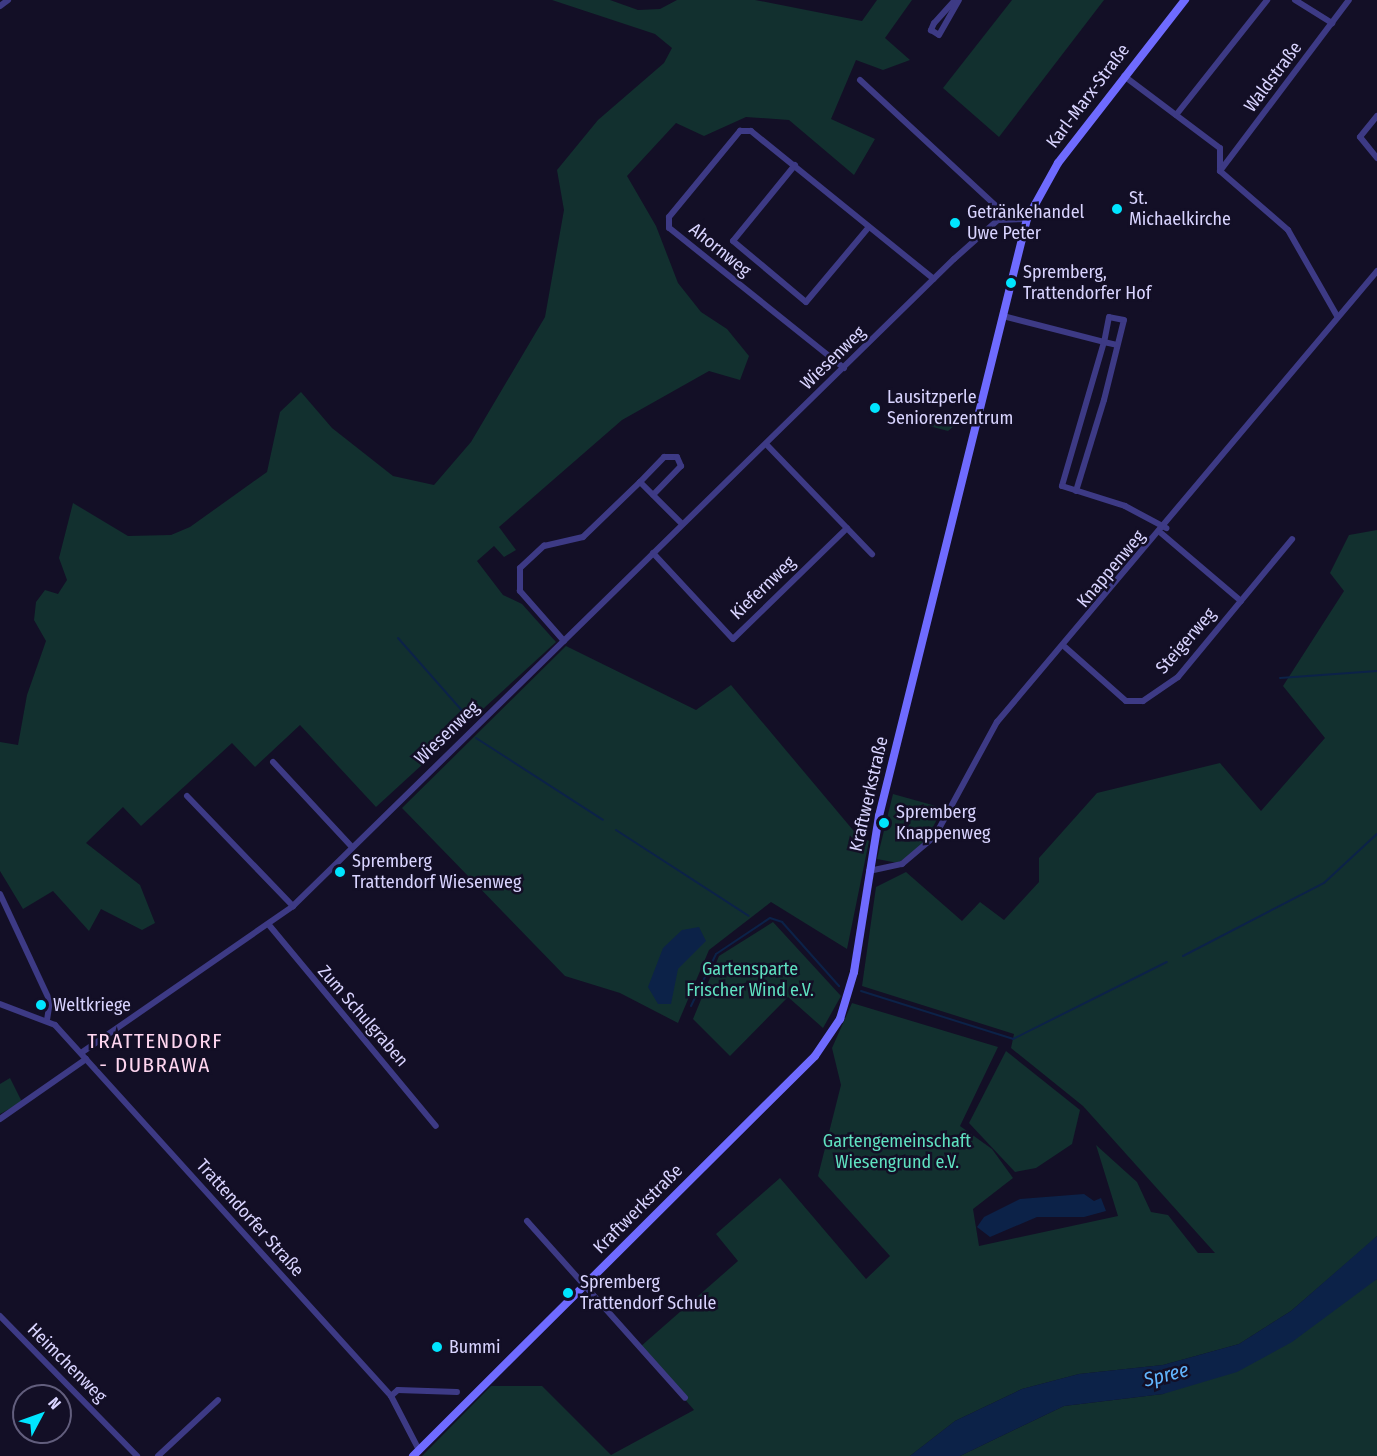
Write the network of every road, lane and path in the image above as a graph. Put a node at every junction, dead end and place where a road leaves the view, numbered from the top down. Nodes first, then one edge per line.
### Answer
1 (8, 0) edge
2 (957, 0) edge
3 (1185, 0) edge
4 (1267, 0) edge
5 (1295, 0) edge
6 (1349, 0) edge
7 (0, 6) edge
8 (1332, 23) junction
9 (1124, 75) junction
10 (860, 81) dead end
11 (1176, 115) junction
12 (1377, 116) edge
13 (1377, 158) edge
14 (795, 165) junction
15 (1220, 171) junction
16 (1007, 216) junction
17 (1027, 219) junction
18 (869, 227) junction
19 (1377, 271) edge
20 (934, 279) junction
21 (1003, 316) junction
22 (1337, 316) junction
23 (1104, 342) junction
24 (1117, 345) junction
25 (844, 368) junction
26 (1089, 396) junction
27 (1104, 400) junction
28 (766, 444) junction
29 (1070, 462) junction
30 (1084, 466) junction
31 (640, 482) junction
32 (1076, 491) junction
33 (653, 495) junction
34 (682, 524) junction
35 (847, 528) junction
36 (1164, 530) junction
37 (1292, 539) dead end
38 (652, 553) junction
39 (872, 554) dead end
40 (1241, 601) junction
41 (564, 641) junction
42 (1065, 647) junction
43 (273, 762) dead end
44 (187, 796) dead end
45 (352, 847) junction
46 (869, 871) junction
47 (0, 894) edge
48 (293, 906) junction
49 (269, 925) junction
50 (0, 1004) edge
51 (47, 1019) junction
52 (81, 1053) junction
53 (86, 1059) junction
54 (0, 1119) edge
55 (436, 1126) dead end
56 (527, 1221) dead end
57 (585, 1285) junction
58 (0, 1316) edge
59 (458, 1392) dead end
60 (392, 1396) junction
61 (685, 1398) dead end
62 (218, 1400) dead end
63 (416, 1453) edge
64 (137, 1456) edge
65 (158, 1456) edge

1 - 7 street
2 - 2 street
3 - 9 main road, Karl-Marx-Straße
4 - 11 street
5 - 8 street
6 - 8 street, Waldstraße
8 - 15 street, Waldstraße
9 - 11 street
9 - 17 main road, Karl-Marx-Straße
10 - 16 street
11 - 15 street
12 - 13 street
14 - 18 street
14 - 18 street
14 - 25 street, Ahornweg
15 - 22 street
16 - 17 street
16 - 20 street, Wiesenweg
17 - 21 main road, Kraftwerkstraße
18 - 20 street
19 - 22 street, Knappenweg
20 - 25 street, Wiesenweg
21 - 23 street
21 - 46 main road, Kraftwerkstraße
22 - 36 street, Knappenweg
23 - 24 street
23 - 24 street
23 - 26 street
24 - 27 street
25 - 28 street, Wiesenweg
26 - 27 street
26 - 29 street
27 - 30 street
28 - 34 street, Wiesenweg
28 - 35 street
29 - 30 street
29 - 32 street
30 - 32 street
31 - 33 street
31 - 33 street
31 - 41 street
32 - 36 street, Steigerweg
33 - 34 street
34 - 38 street, Wiesenweg
35 - 38 street, Kiefernweg
35 - 39 street
36 - 40 street, Steigerweg
36 - 42 street, Knappenweg
37 - 40 street, Steigerweg
38 - 41 street, Wiesenweg
40 - 42 street, Steigerweg
41 - 45 street, Wiesenweg
42 - 46 street, Knappenweg
43 - 45 street
44 - 48 street
45 - 48 street, Wiesenweg
46 - 57 main road, Kraftwerkstraße
47 - 51 street
48 - 49 street, Wiesenweg
49 - 52 street, Wiesenweg
49 - 55 street, Zum Schulgraben
50 - 51 street
51 - 52 street, Trattendorfer Straße
52 - 53 street, Trattendorfer Straße
53 - 54 street
53 - 60 street, Trattendorfer Straße
56 - 57 street
57 - 61 street
57 - 63 main road, Kraftwerkstraße
58 - 64 street, Heimchenweg
59 - 60 street
60 - 63 street, Trattendorfer Straße
62 - 65 street

